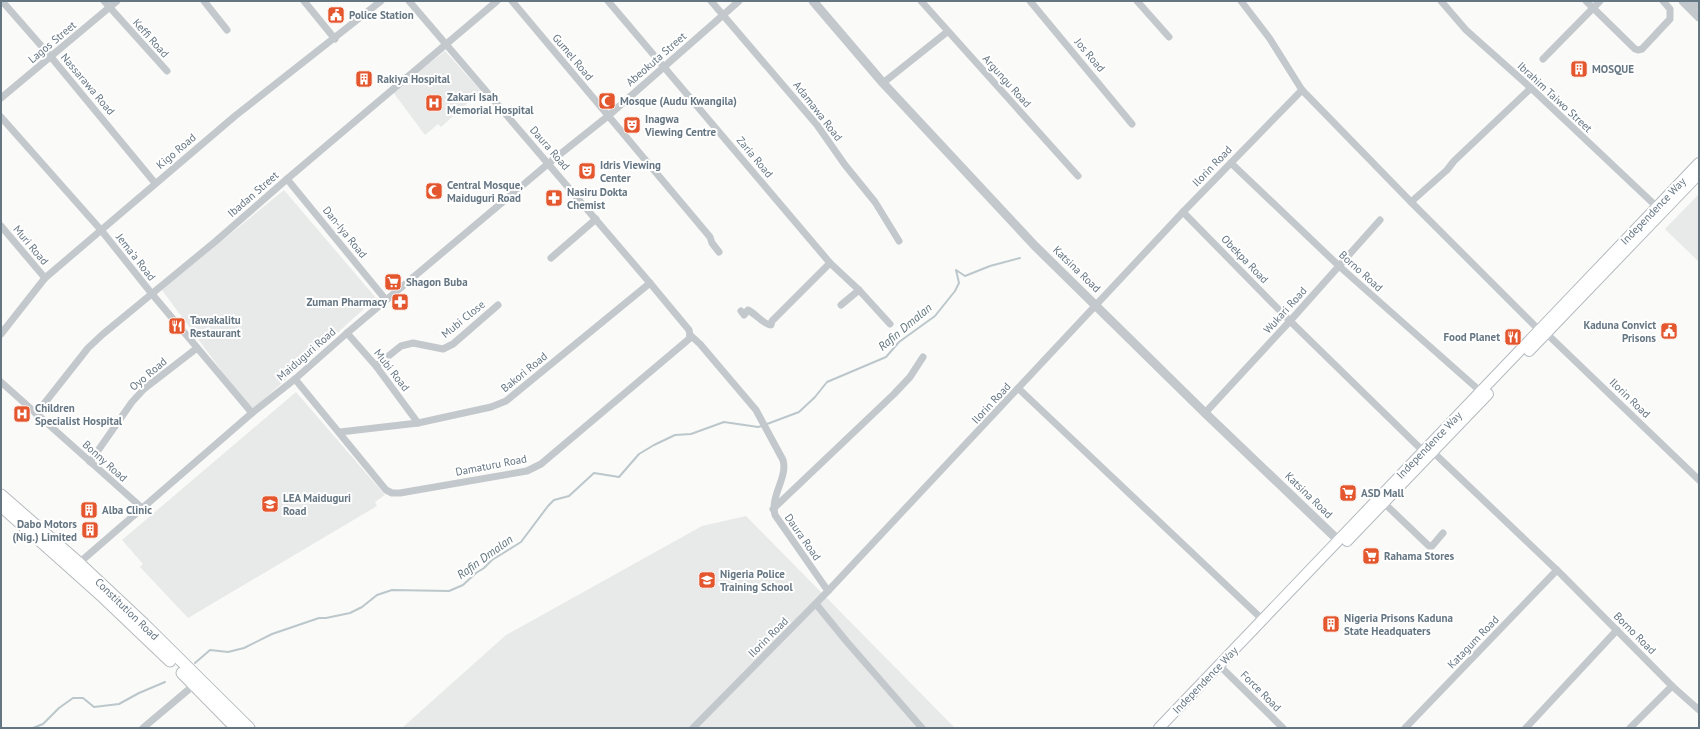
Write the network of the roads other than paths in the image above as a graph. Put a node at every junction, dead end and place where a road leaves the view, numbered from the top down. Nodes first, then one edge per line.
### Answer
1 (2, 1) edge
2 (104, 1) edge
3 (116, 1) edge
4 (204, 1) edge
5 (304, 1) edge
6 (381, 1) edge
7 (409, 1) edge
8 (496, 1) edge
9 (512, 1) edge
10 (608, 1) edge
11 (711, 1) edge
12 (739, 1) edge
13 (814, 1) edge
14 (921, 1) edge
15 (1030, 1) edge
16 (1137, 1) edge
17 (1241, 1) edge
18 (1441, 1) edge
19 (1586, 1) edge
20 (1600, 1) edge
21 (1663, 1) edge
22 (1683, 1) edge
23 (1695, 1) edge
24 (1699, 4) edge
25 (109, 8) junction
26 (1592, 8) junction
27 (723, 15) junction
28 (1699, 17) edge
29 (227, 30) dead end
30 (947, 32) junction
31 (1169, 37) dead end
32 (335, 39) junction
33 (446, 44) junction
34 (51, 57) junction
35 (1543, 59) dead end
36 (664, 68) junction
37 (167, 71) dead end
38 (883, 83) junction
39 (1531, 88) junction
40 (1302, 90) junction
41 (1, 98) edge
42 (608, 116) junction
43 (1, 117) edge
44 (1132, 124) dead end
45 (549, 163) junction
46 (1231, 163) junction
47 (1699, 163) edge
48 (1699, 174) edge
49 (1078, 176) dead end
50 (287, 179) junction
51 (155, 183) junction
52 (1411, 202) junction
53 (1657, 207) junction
54 (1183, 212) junction
55 (596, 219) junction
56 (1380, 220) dead end
57 (1, 226) edge
58 (101, 230) junction
59 (899, 241) dead end
60 (719, 252) dead end
61 (551, 258) dead end
62 (830, 263) junction
63 (1339, 266) junction
64 (45, 278) junction
65 (650, 283) junction
66 (859, 290) junction
67 (152, 294) junction
68 (386, 300) junction
69 (498, 305) dead end
70 (841, 305) dead end
71 (1097, 306) junction
72 (741, 311) dead end
73 (1290, 321) junction
74 (890, 324) dead end
75 (1543, 331) junction
76 (689, 332) junction
77 (347, 333) junction
78 (1, 334) edge
79 (197, 348) junction
80 (922, 357) dead end
81 (376, 366) junction
82 (295, 379) junction
83 (1, 382) edge
84 (1019, 389) junction
85 (1480, 391) junction
86 (252, 413) junction
87 (1205, 413) junction
88 (36, 414) junction
89 (418, 423) junction
90 (340, 432) junction
91 (1428, 451) junction
92 (90, 462) junction
93 (1699, 480) edge
94 (1, 495) edge
95 (1384, 503) junction
96 (1, 506) edge
97 (141, 508) junction
98 (773, 509) junction
99 (1443, 533) dead end
100 (1338, 540) junction
101 (79, 563) junction
102 (1557, 570) junction
103 (828, 591) junction
104 (816, 604) junction
105 (1263, 620) junction
106 (1617, 630) junction
107 (177, 663) junction
108 (1224, 670) junction
109 (187, 673) junction
110 (194, 685) junction
111 (1672, 686) junction
112 (1699, 700) edge
113 (1696, 708) edge
114 (143, 728) edge
115 (236, 728) edge
116 (249, 728) edge
117 (693, 728) edge
118 (922, 728) edge
119 (1159, 728) edge
120 (1169, 728) edge
121 (1283, 728) edge
122 (1405, 728) edge
123 (1526, 728) edge
124 (1630, 728) edge

1 - 34 street, Nassarawa Road
2 - 25 street, Keffi Road
3 - 25 street, Lagos Street
4 - 29 street
5 - 32 street
6 - 32 street, Kigo Road
7 - 33 street, Daura Road
8 - 33 street, Ibadan Street
9 - 42 street, Gumel Road
10 - 36 street, Zaria Road
11 - 27 street, Adamawa Road
12 - 27 street, Abeokuta Street
13 - 38 street, Katsina Road
14 - 30 street, Argungu Road
15 - 44 street, Jos Road
16 - 31 street
17 - 40 street, Ilorin Road
18 - 39 street, Ibrahim Taiwo Street
19 - 26 street
20 - 26 street
21 - 26 street
22 - 28 street
23 - 24 street
25 - 34 street, Lagos Street
25 - 37 street, Keffi Road
26 - 35 street
27 - 36 street, Abeokuta Street
27 - 59 street, Adamawa Road
30 - 38 street
30 - 49 street, Argungu Road
32 - 51 street, Kigo Road
33 - 45 street, Daura Road
33 - 50 street, Ibadan Street
34 - 41 street, Lagos Street
34 - 51 street, Nassarawa Road
36 - 42 street, Abeokuta Street
36 - 62 street, Zaria Road
38 - 71 street, Katsina Road
39 - 52 street
39 - 53 street, Ibrahim Taiwo Street
40 - 46 street, Ilorin Road
40 - 52 street, Ilorin Road
42 - 45 street, Abeokuta Street
42 - 60 street, Gumel Road
43 - 58 street, Jema'a Road
45 - 55 street, Daura Road
45 - 68 street, Maiduguri Road
46 - 54 street, Ilorin Road
46 - 63 street, Borno Road
47 - 53 main road, Independence Way
48 - 75 main road, Independence Way
50 - 67 street, Ibadan Street
50 - 68 street, Dan-Iya Road
51 - 58 street, Kigo Road
52 - 75 street, Ilorin Road
53 - 75 main road, Independence Way
54 - 71 street, Ilorin Road
54 - 73 street, Obekpa Road
55 - 61 street
55 - 65 street, Daura Road
56 - 63 street, Wukari Road
57 - 64 street, Muri Road
58 - 64 street, Kigo Road
58 - 67 street, Jema'a Road
62 - 66 street, Zaria Road
62 - 72 street
63 - 73 street, Wukari Road
63 - 85 street, Borno Road
64 - 78 street, Kigo Road
65 - 76 street, Daura Road
65 - 89 street, Bakori Road
66 - 70 street
66 - 74 street, Zaria Road
67 - 79 street, Jema'a Road
67 - 88 street, Ibadan Street
68 - 77 street, Maiduguri Road
69 - 81 street, Mubi Close
71 - 84 street, Ilorin Road
71 - 87 street, Katsina Road
73 - 87 street, Wukari Road
73 - 91 street, Obekpa Road
75 - 85 main road, Independence Way
75 - 91 main road, Independence Way
75 - 93 street, Ilorin Road
76 - 90 street, Damaturu Road
76 - 98 street, Daura Road
77 - 81 street, Mubi Road
77 - 82 street, Maiduguri Road
79 - 86 street, Jema'a Road
79 - 92 street, Oyo Road
80 - 98 street
81 - 89 street, Mubi Road
82 - 86 street, Maiduguri Road
82 - 90 street, Damaturu Road
83 - 88 street, Bonny Road
84 - 103 street, Ilorin Road
84 - 105 street
85 - 91 main road, Independence Way
86 - 97 street, Maiduguri Road
87 - 100 street, Katsina Road
88 - 92 street, Bonny Road
89 - 90 street, Bakori Road
91 - 95 main road, Independence Way
91 - 100 main road, Independence Way
91 - 102 street, Borno Road
92 - 97 street, Bonny Road
94 - 101 main road, Constitution Road
95 - 99 street
95 - 108 main road, Independence Way
96 - 107 main road, Constitution Road
97 - 101 street, Maiduguri Road
98 - 103 street, Daura Road
100 - 105 main road, Independence Way
101 - 107 main road, Constitution Road
102 - 106 street, Borno Road
102 - 122 street, Katagum Road
103 - 104 street, Ilorin Road
104 - 117 street, Ilorin Road
104 - 118 street
105 - 119 main road, Independence Way
106 - 111 street, Borno Road
106 - 123 street
107 - 109 main road, Constitution Road
108 - 120 main road, Independence Way
108 - 121 street, Force Road
109 - 110 main road, Constitution Road
109 - 116 main road, Constitution Road
110 - 114 street
110 - 115 main road, Constitution Road
111 - 113 street, Borno Road
111 - 124 street
112 - 113 street

